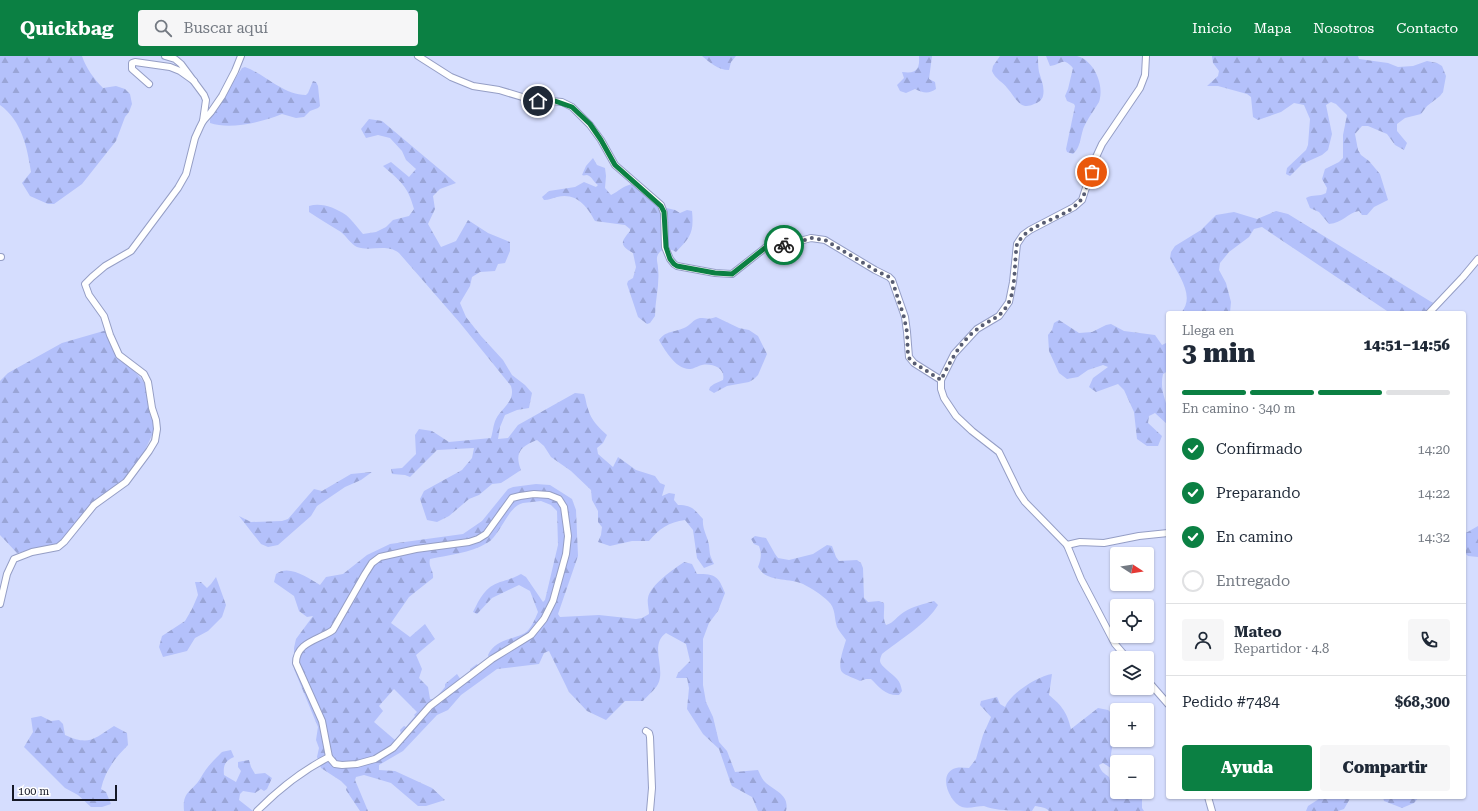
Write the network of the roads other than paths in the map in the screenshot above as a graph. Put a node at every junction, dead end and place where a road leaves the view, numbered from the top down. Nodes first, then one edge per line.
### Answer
1 (165, 56) edge
2 (241, 56) edge
3 (418, 56) edge
4 (1146, 56) edge
5 (194, 81) junction
6 (149, 84) dead end
7 (203, 121) junction
8 (1478, 259) edge
9 (1432, 311) edge
10 (941, 380) junction
11 (1166, 533) edge
12 (1067, 545) junction
13 (0, 604) edge
14 (1121, 651) edge
15 (1154, 688) edge
16 (1166, 702) edge
17 (646, 731) dead end
18 (329, 757) junction
19 (1209, 799) edge
20 (257, 811) edge
21 (650, 811) edge
22 (1212, 811) edge

1 - 5 street
2 - 7 street
3 - 10 street
4 - 10 street
5 - 6 street
5 - 7 street
7 - 13 street
8 - 9 street
10 - 12 street
11 - 12 street
12 - 14 street
15 - 16 street
17 - 21 street
18 - 18 street
18 - 20 street
19 - 22 street

